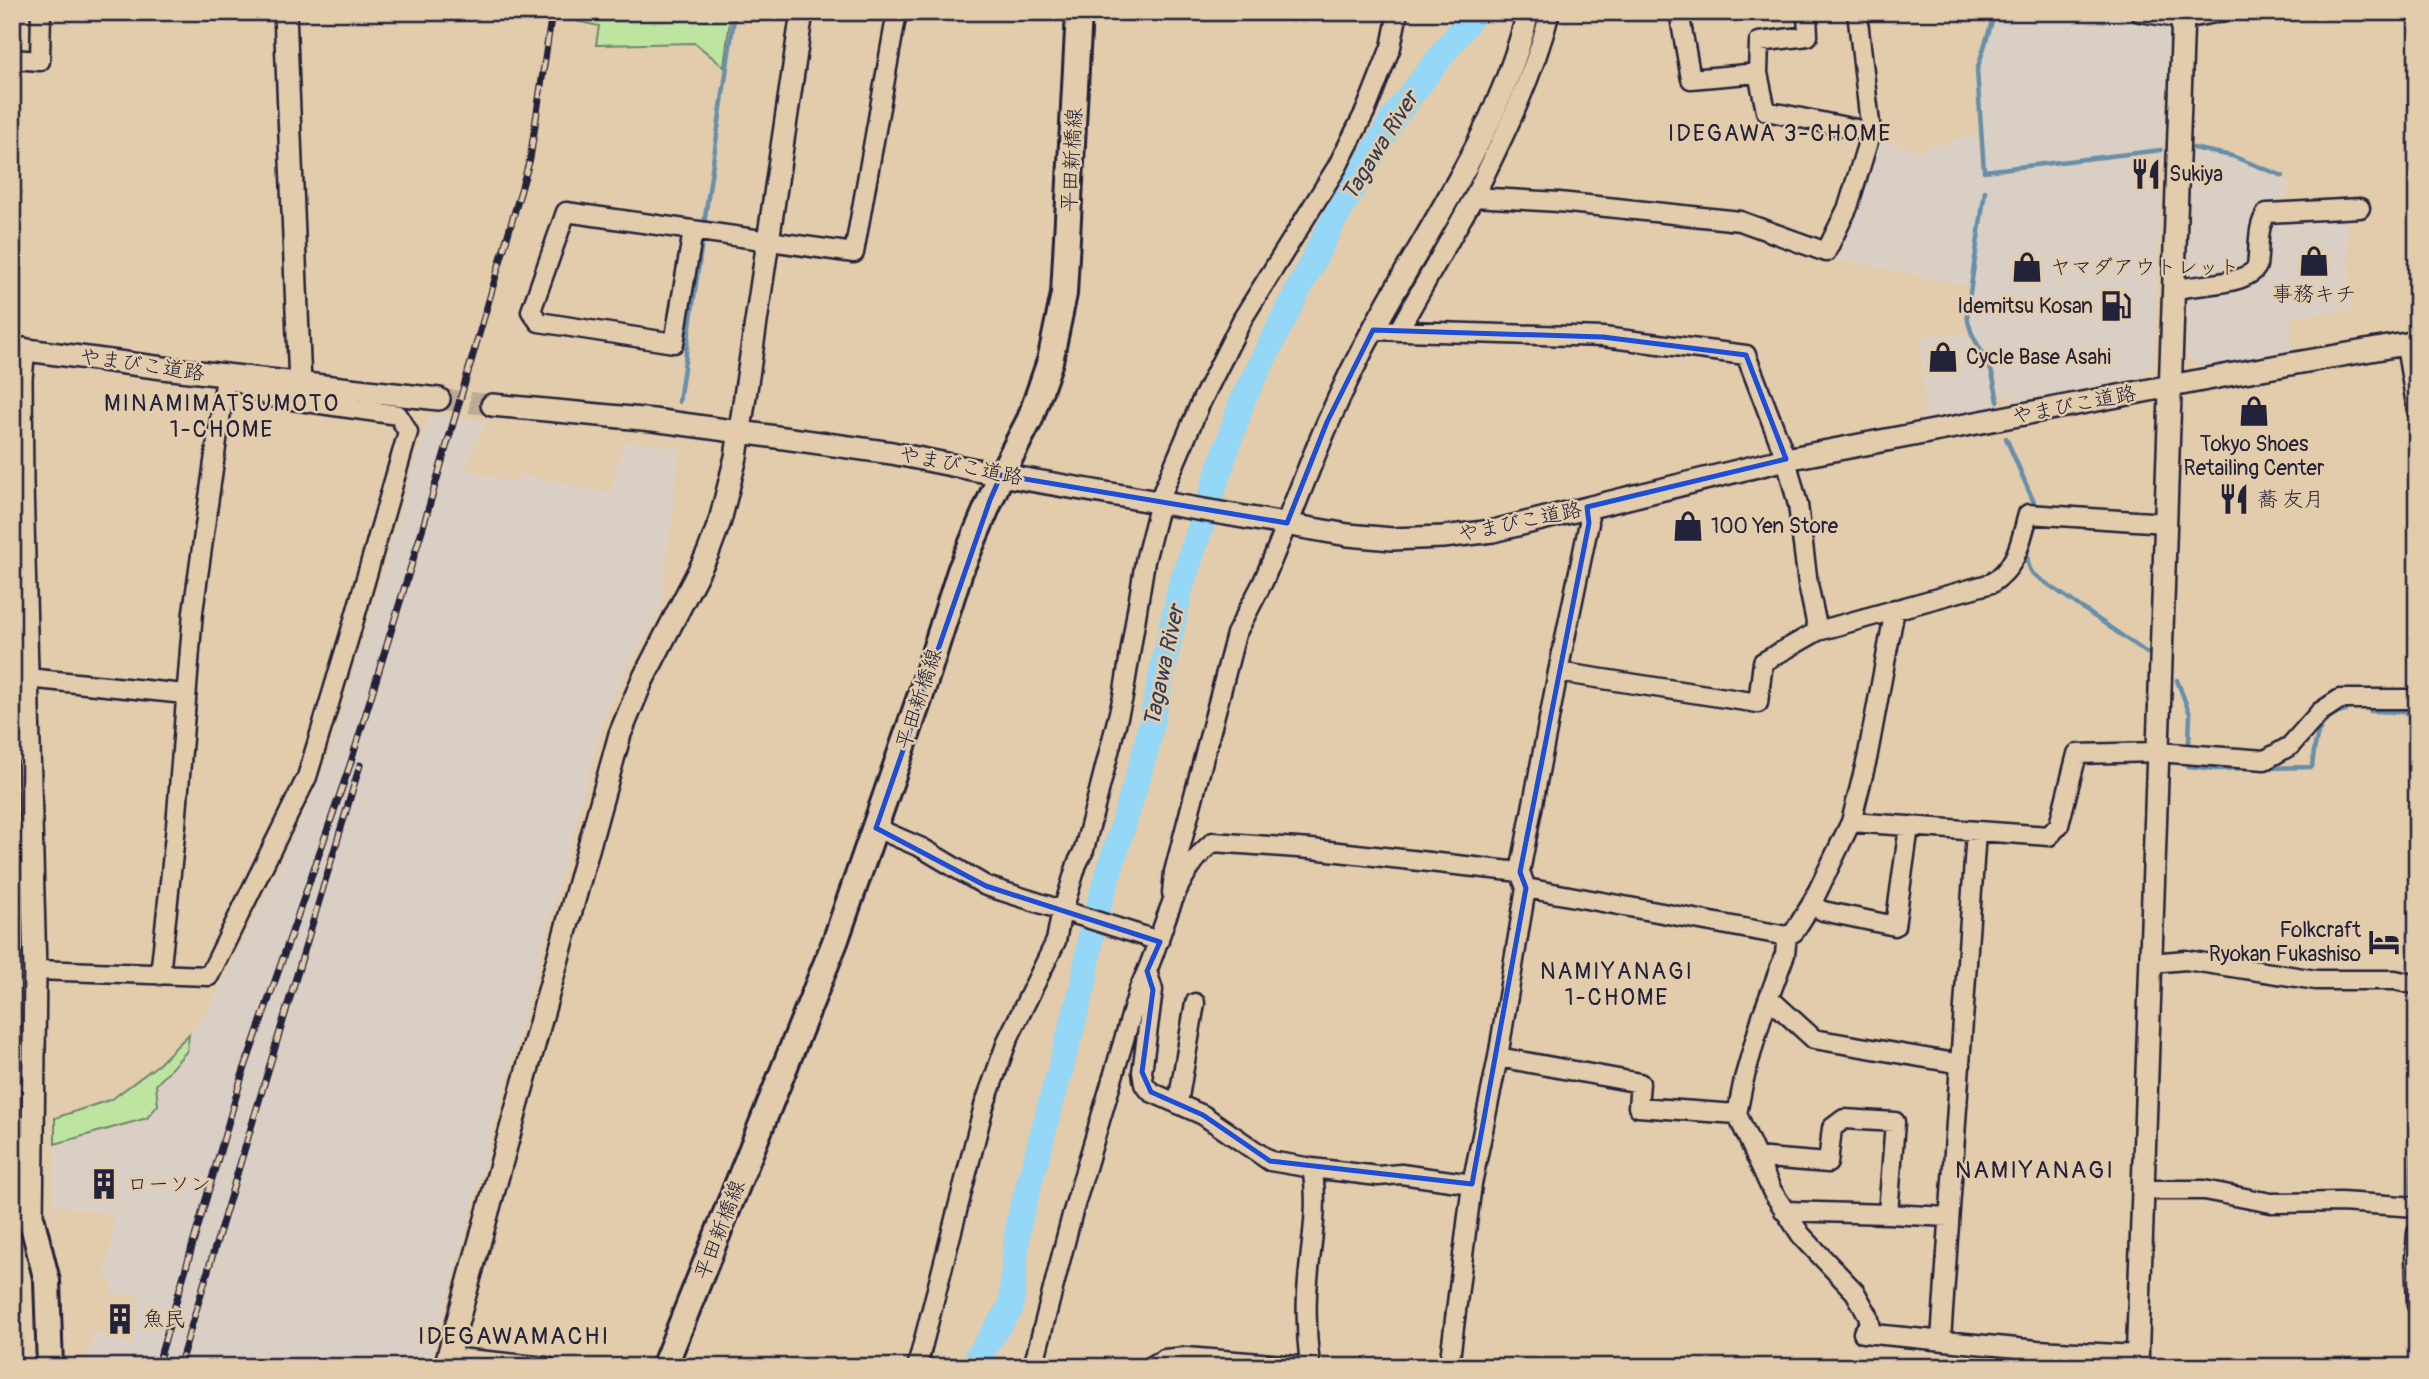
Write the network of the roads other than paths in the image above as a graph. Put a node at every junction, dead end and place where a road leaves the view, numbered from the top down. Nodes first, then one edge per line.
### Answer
1 (41, 12) edge
2 (285, 12) edge
3 (802, 12) edge
4 (897, 12) edge
5 (1079, 12) edge
6 (1398, 12) edge
7 (1528, 12) edge
8 (1550, 12) edge
9 (1679, 12) edge
10 (1807, 12) edge
11 (1857, 12) edge
12 (2140, 12) edge
13 (2221, 12) edge
14 (2183, 16) edge
15 (12, 59) edge
16 (1758, 73) junction
17 (1871, 132) junction
18 (1474, 197) junction
19 (2360, 208) dead end
20 (693, 231) junction
21 (768, 241) junction
22 (2174, 290) junction
23 (1373, 330) junction
24 (1398, 331) junction
25 (2412, 344) edge
26 (18, 348) edge
27 (226, 376) junction
28 (300, 385) junction
29 (2171, 386) junction
30 (439, 399) tunnel mouth
31 (492, 405) tunnel mouth
32 (2417, 410) edge
33 (739, 433) junction
34 (1786, 459) junction
35 (1001, 475) junction
36 (17, 482) edge
37 (1163, 502) junction
38 (1587, 507) junction
39 (1279, 522) junction
40 (2166, 523) junction
41 (1895, 609) junction
42 (1818, 631) junction
43 (19, 649) edge
44 (1558, 673) junction
45 (27, 678) junction
46 (185, 694) junction
47 (2417, 699) edge
48 (2158, 752) junction
49 (1851, 822) junction
50 (1909, 827) junction
51 (876, 828) junction
52 (1976, 832) junction
53 (1523, 880) junction
54 (1171, 902) junction
55 (1811, 905) junction
56 (1065, 912) junction
57 (1787, 936) junction
58 (1154, 940) junction
59 (2151, 963) junction
60 (35, 970) junction
61 (1147, 971) junction
62 (160, 975) junction
63 (2417, 985) edge
64 (1769, 998) junction
65 (1195, 1003) dead end
66 (1498, 1057) junction
67 (1961, 1064) junction
68 (1178, 1103) junction
69 (1737, 1114) junction
70 (1756, 1157) junction
71 (1312, 1168) junction
72 (1472, 1184) junction
73 (2143, 1190) junction
74 (2417, 1207) edge
75 (1784, 1211) junction
76 (1888, 1214) junction
77 (1949, 1217) junction
78 (22, 1220) edge
79 (2417, 1233) edge
80 (2417, 1305) edge
81 (1941, 1340) junction
82 (2137, 1361) edge
83 (447, 1362) edge
84 (513, 1364) edge
85 (1311, 1366) edge
86 (50, 1367) edge
87 (547, 1367) edge
88 (664, 1367) edge
89 (917, 1367) edge
90 (1033, 1367) edge
91 (1150, 1367) edge
92 (1449, 1367) edge

1 - 15 street
2 - 28 street
3 - 21 street
4 - 21 street
5 - 35 main road, 平田新橋線
6 - 37 street
7 - 23 street
8 - 18 street
9 - 16 street
10 - 16 street
11 - 17 street
12 - 14 street
13 - 14 street
14 - 22 street
16 - 17 street
17 - 18 street
18 - 24 street
19 - 22 street
20 - 20 street
20 - 21 street
21 - 33 street
22 - 29 street
23 - 24 street
23 - 39 street
24 - 34 street
25 - 29 street, やまびこ道路
25 - 32 street
26 - 27 street, やまびこ道路
26 - 36 street
27 - 28 street, やまびこ道路
27 - 46 street
27 - 62 street
28 - 30 street, やまびこ道路
29 - 34 street, やまびこ道路
29 - 40 street
31 - 33 street, やまびこ道路
33 - 35 street, やまびこ道路
33 - 83 street
34 - 38 street, やまびこ道路
34 - 42 street
35 - 37 street, やまびこ道路
35 - 51 main road, 平田新橋線
36 - 43 street
37 - 39 street, やまびこ道路
37 - 56 street
38 - 39 street, やまびこ道路
38 - 44 street
39 - 54 street
40 - 41 street
40 - 48 street
41 - 42 street
41 - 49 street
42 - 44 street
43 - 45 street
44 - 53 street
45 - 46 street
45 - 60 street
46 - 62 street
47 - 48 street
48 - 52 street
48 - 59 street
49 - 50 street
49 - 55 street
50 - 52 street
50 - 55 street
51 - 56 street
51 - 88 main road, 平田新橋線
52 - 67 street
53 - 54 street
53 - 57 street
53 - 66 street
54 - 58 street
55 - 57 street
56 - 58 street
56 - 89 street
57 - 64 street
58 - 61 street
59 - 63 street
59 - 73 street
60 - 62 street
60 - 78 street
61 - 68 street
61 - 90 street
64 - 67 street
64 - 69 street
65 - 68 street
66 - 69 street
66 - 72 street
67 - 77 street
68 - 71 street
69 - 70 street
70 - 75 street
70 - 76 street
71 - 72 street
71 - 85 street
72 - 92 street
73 - 74 street
73 - 82 street
75 - 76 street
75 - 81 street
76 - 77 street
77 - 81 street
78 - 86 main road
79 - 80 street
81 - 82 street
83 - 84 street
84 - 87 street
85 - 91 street

